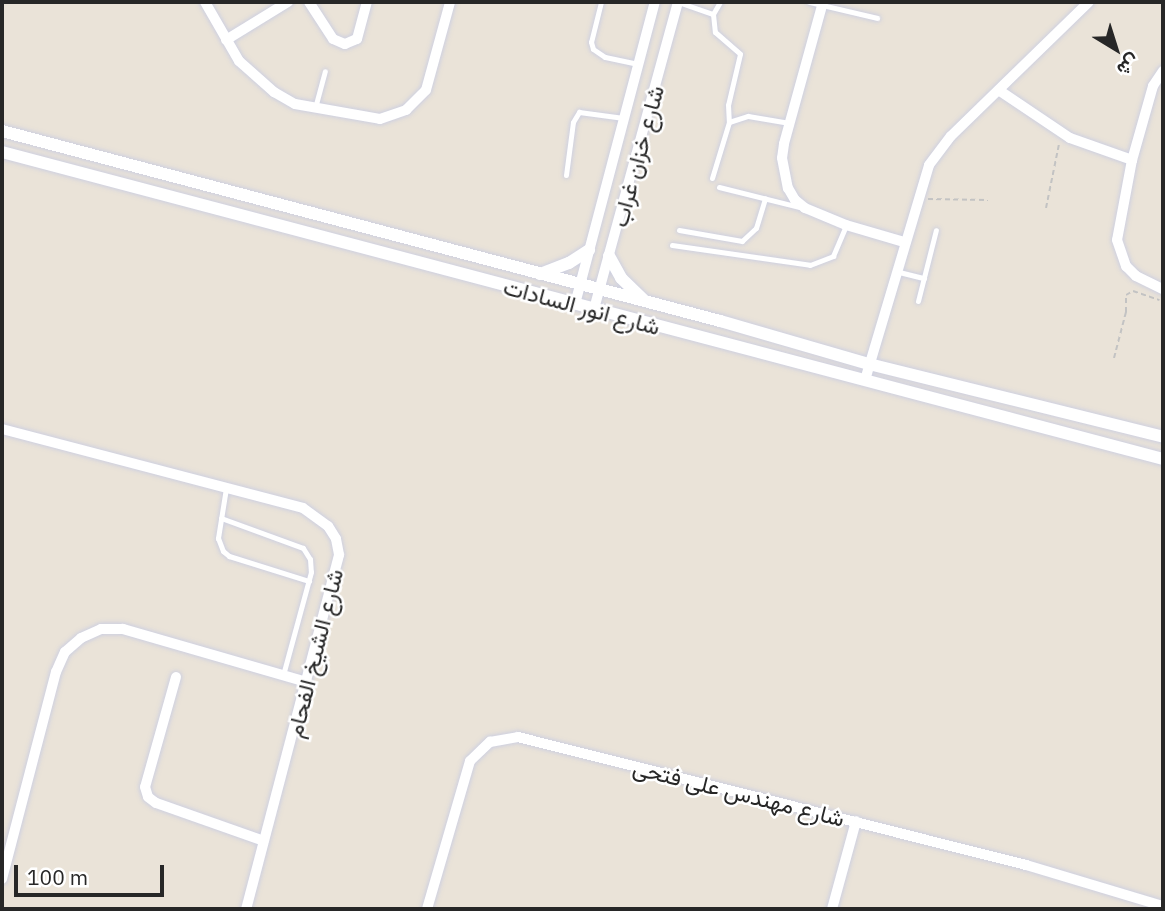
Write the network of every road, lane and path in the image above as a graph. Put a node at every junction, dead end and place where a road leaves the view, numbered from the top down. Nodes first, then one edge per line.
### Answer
1 (205, 2) edge
2 (288, 2) edge
3 (309, 2) edge
4 (367, 2) edge
5 (450, 2) edge
6 (601, 2) edge
7 (656, 2) edge
8 (678, 2) edge
9 (720, 2) edge
10 (808, 2) edge
11 (1088, 2) edge
12 (822, 3) edge
13 (713, 14) junction
14 (877, 18) dead end
15 (226, 40) junction
16 (639, 64) junction
17 (325, 71) dead end
18 (1163, 71) edge
19 (1000, 91) junction
20 (315, 108) junction
21 (624, 118) junction
22 (729, 122) junction
23 (789, 124) junction
24 (2, 131) edge
25 (1059, 144) dead end
26 (2, 152) edge
27 (1132, 160) junction
28 (566, 175) dead end
29 (712, 178) dead end
30 (719, 187) dead end
31 (917, 196) junction
32 (765, 198) junction
33 (988, 200) dead end
34 (805, 208) junction
35 (1046, 208) dead end
36 (846, 225) junction
37 (679, 230) dead end
38 (936, 230) dead end
39 (716, 237) junction
40 (904, 243) junction
41 (672, 246) dead end
42 (589, 250) junction
43 (718, 252) junction
44 (610, 256) junction
45 (895, 271) junction
46 (539, 275) junction
47 (924, 278) junction
48 (579, 285) junction
49 (600, 291) junction
50 (1161, 294) edge
51 (918, 301) dead end
52 (647, 303) junction
53 (575, 304) junction
54 (594, 309) junction
55 (1114, 358) dead end
56 (869, 364) junction
57 (865, 380) junction
58 (2, 429) edge
59 (1163, 437) edge
60 (1163, 459) edge
61 (226, 488) junction
62 (221, 518) junction
63 (309, 582) junction
64 (283, 675) junction
65 (176, 677) dead end
66 (307, 682) junction
67 (856, 821) junction
68 (264, 841) junction
69 (5, 847) edge
70 (2, 879) edge
71 (1163, 906) edge
72 (246, 909) edge
73 (427, 909) edge
74 (832, 909) edge

1 - 15 street
2 - 15 street
3 - 4 street
5 - 20 street
6 - 16 lane
7 - 16 street, شارع خزان غراب
8 - 13 lane
8 - 44 street, شارع خزان غراب
9 - 13 lane
10 - 12 lane
11 - 19 street
12 - 14 lane
12 - 23 street
13 - 22 lane
15 - 20 street
16 - 21 street, شارع خزان غراب
17 - 20 lane
18 - 27 street
19 - 27 street
19 - 31 street
21 - 28 lane
21 - 42 street, شارع خزان غراب
22 - 23 lane
22 - 29 lane
23 - 34 street
24 - 46 street, شارع انور السادات
25 - 35 path
26 - 53 street, شارع انور السادات
27 - 50 street
30 - 32 lane
31 - 33 path
31 - 40 street
32 - 34 lane
32 - 39 lane
34 - 36 street
36 - 40 street
36 - 43 lane
37 - 39 lane
38 - 47 lane
39 - 43 lane
40 - 45 street
41 - 43 lane
42 - 46 street
42 - 48 street, شارع خزان غراب
44 - 49 street, شارع خزان غراب
44 - 52 street
45 - 47 lane
45 - 56 street
46 - 48 street, شارع انور السادات
47 - 51 lane
48 - 49 street, شارع انور السادات
48 - 53 street, شارع خزان غراب
49 - 52 street, شارع انور السادات
49 - 54 street, شارع خزان غراب
50 - 55 path
52 - 56 street, شارع انور السادات
53 - 54 street, شارع انور السادات
54 - 57 street, شارع انور السادات
56 - 57 street
56 - 59 street, شارع انور السادات
57 - 60 street, شارع انور السادات
58 - 61 street, شارع الشيخ الفحام
61 - 62 lane
61 - 66 street, شارع الشيخ الفحام
62 - 63 lane
62 - 63 lane
63 - 64 lane
64 - 66 street
64 - 69 street
65 - 68 street
66 - 68 street, شارع الشيخ الفحام
67 - 71 street, شارع مهندس على فتحى
67 - 73 street, شارع مهندس على فتحى
67 - 74 street
68 - 72 street, شارع الشيخ الفحام
69 - 70 street

